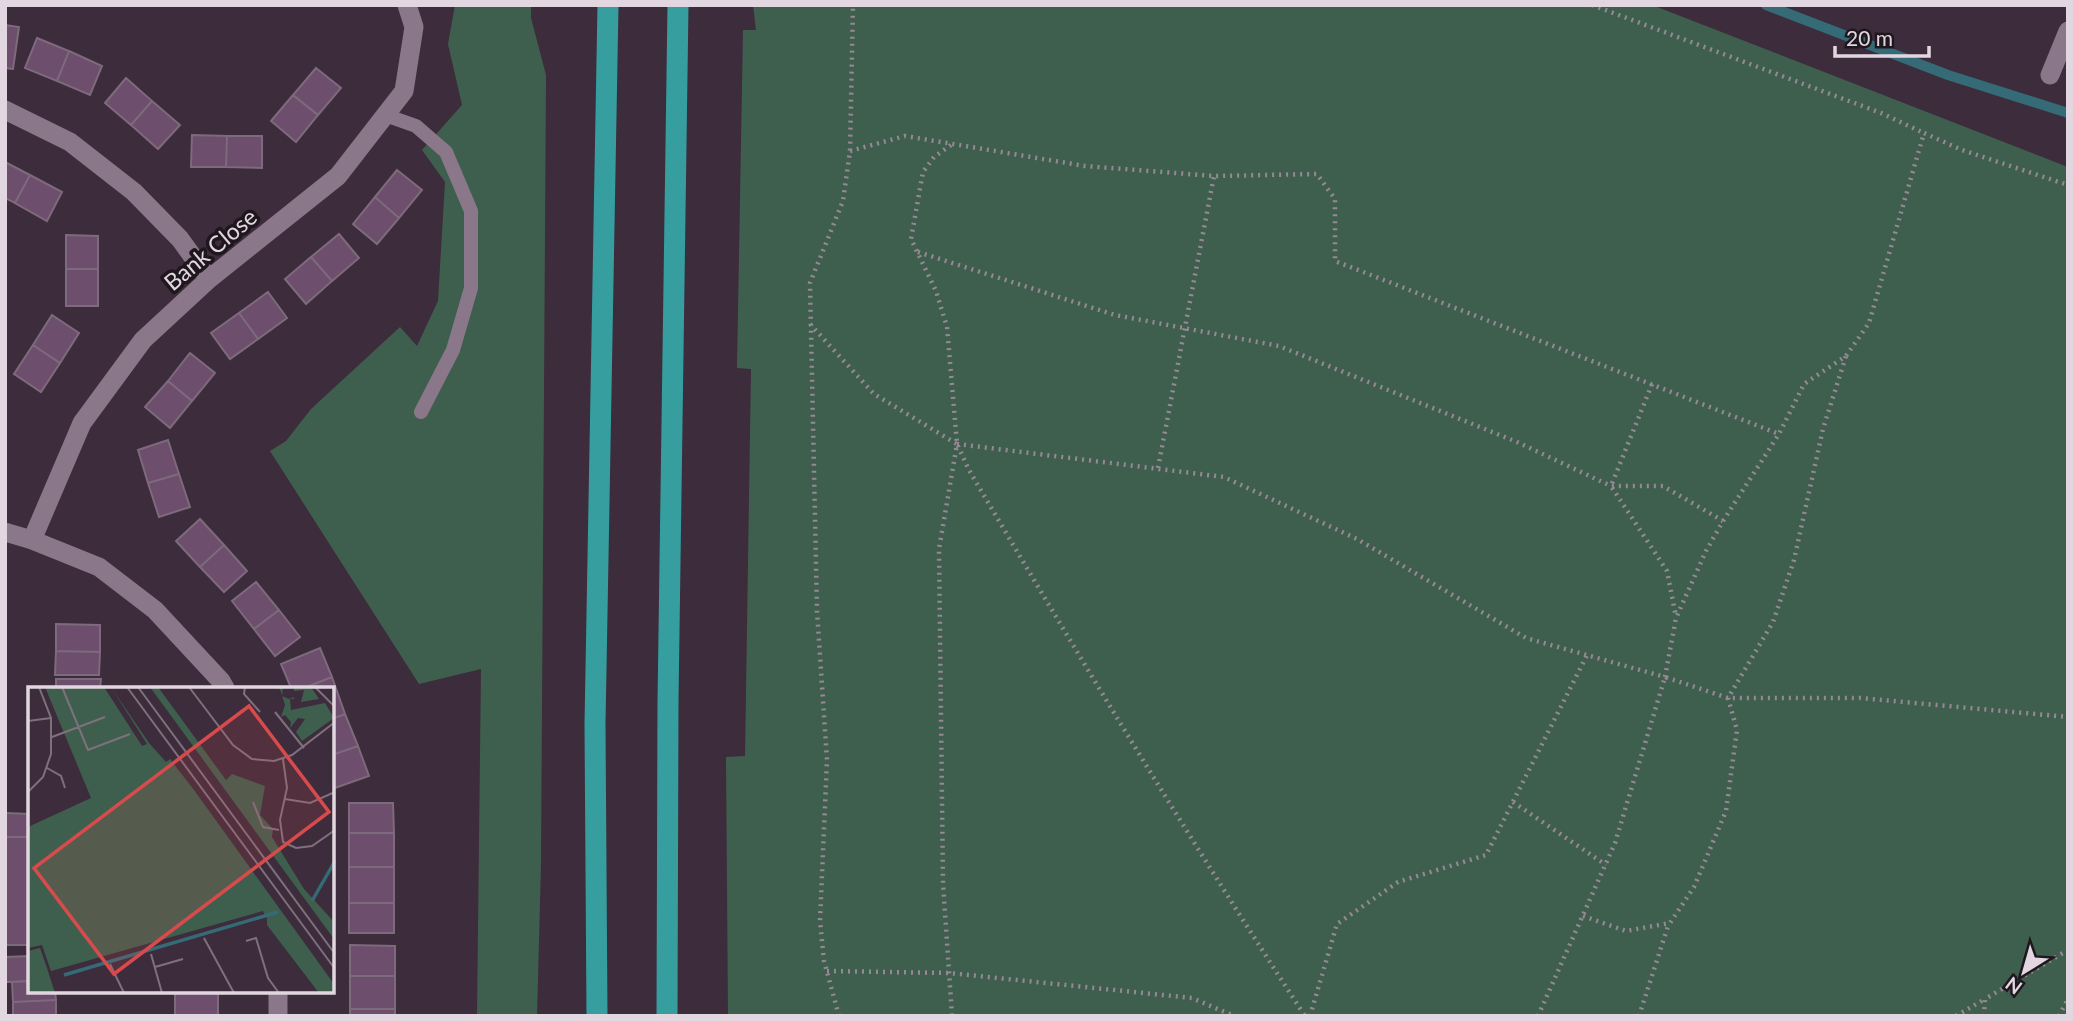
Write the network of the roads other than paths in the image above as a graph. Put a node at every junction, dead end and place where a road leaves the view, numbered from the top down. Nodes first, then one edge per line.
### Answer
1 (407, 5) edge
2 (608, 5) edge
3 (678, 5) edge
4 (2068, 31) edge
5 (2050, 75) dead end
6 (5, 110) edge
7 (385, 114) junction
8 (209, 279) junction
9 (421, 412) dead end
10 (5, 532) edge
11 (32, 540) junction
12 (224, 687) edge
13 (278, 993) edge
14 (278, 1016) edge
15 (597, 1016) edge
16 (667, 1016) edge

1 - 7 street, Bank Close
2 - 15 highway
3 - 16 highway
4 - 5 street
6 - 8 street
7 - 8 street, Bank Close
7 - 9 lane
8 - 11 street, Bank Close
10 - 11 street
11 - 12 street
13 - 14 street

